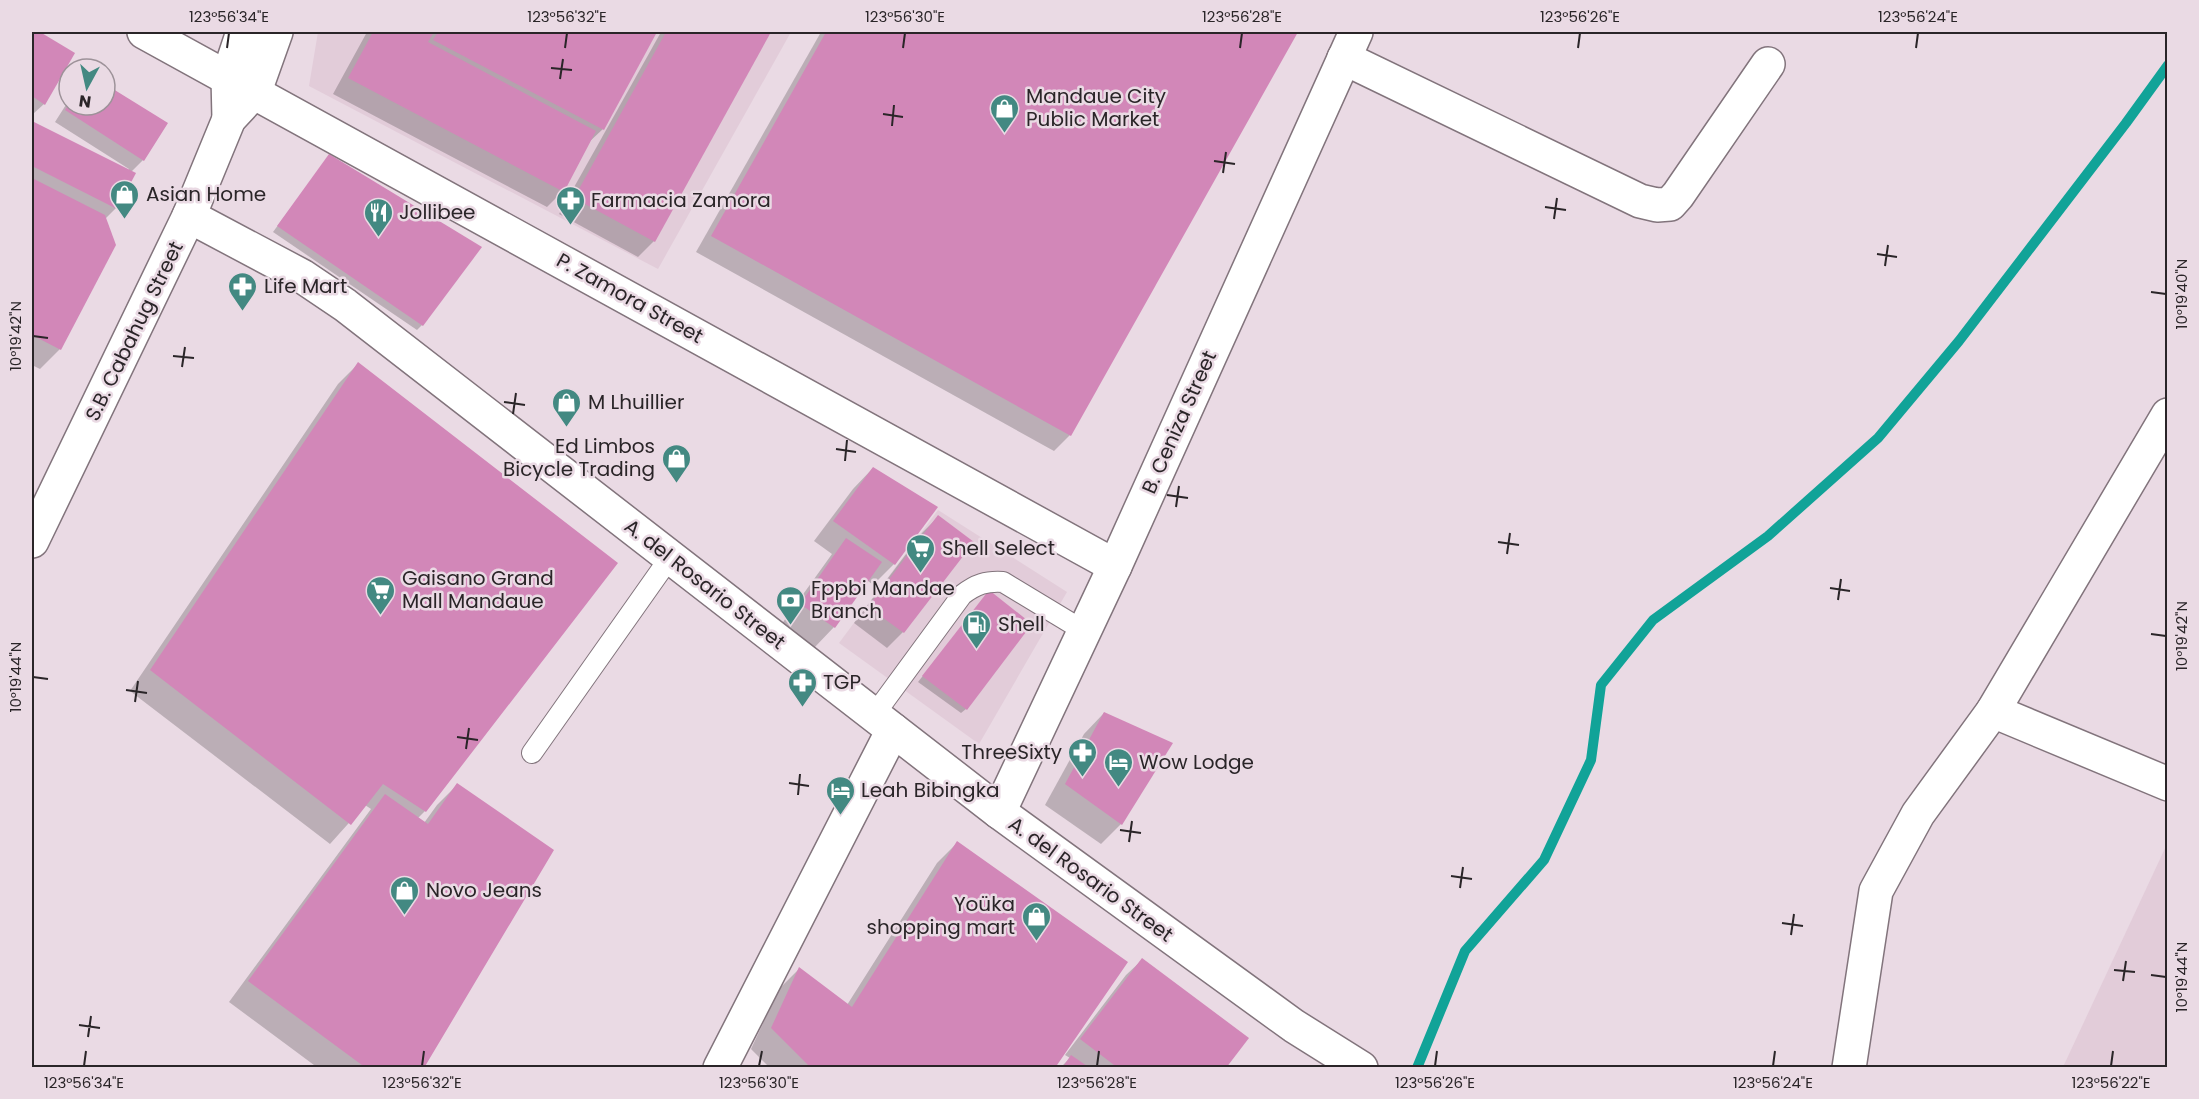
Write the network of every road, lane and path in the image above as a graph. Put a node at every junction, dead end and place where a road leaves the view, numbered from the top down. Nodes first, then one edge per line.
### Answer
1 (144, 32) edge
2 (243, 32) edge
3 (276, 32) edge
4 (1350, 45) edge
5 (1768, 64) dead end
6 (241, 84) junction
7 (189, 216) junction
8 (2168, 415) edge
9 (32, 541) edge
10 (671, 556) junction
11 (1115, 566) junction
12 (1084, 632) junction
13 (1993, 711) junction
14 (884, 723) junction
15 (532, 753) dead end
16 (2168, 784) edge
17 (999, 812) junction
18 (720, 1068) edge
19 (1361, 1068) edge
20 (1849, 1068) edge

1 - 6 street, P. Zamora Street
2 - 6 street, S.B. Cabahug Street
3 - 6 street, S.B. Cabahug Street
4 - 5 street
4 - 11 street, B. Ceniza Street
6 - 7 street, S.B. Cabahug Street
6 - 11 street, P. Zamora Street
7 - 9 street, S.B. Cabahug Street
7 - 10 street, A. del Rosario Street
8 - 13 street
10 - 14 street, A. del Rosario Street
10 - 15 lane
11 - 12 street, B. Ceniza Street
12 - 14 lane
12 - 17 street, B. Ceniza Street
13 - 16 street
13 - 20 street
14 - 17 street, A. del Rosario Street
14 - 18 street
17 - 19 street, A. del Rosario Street

